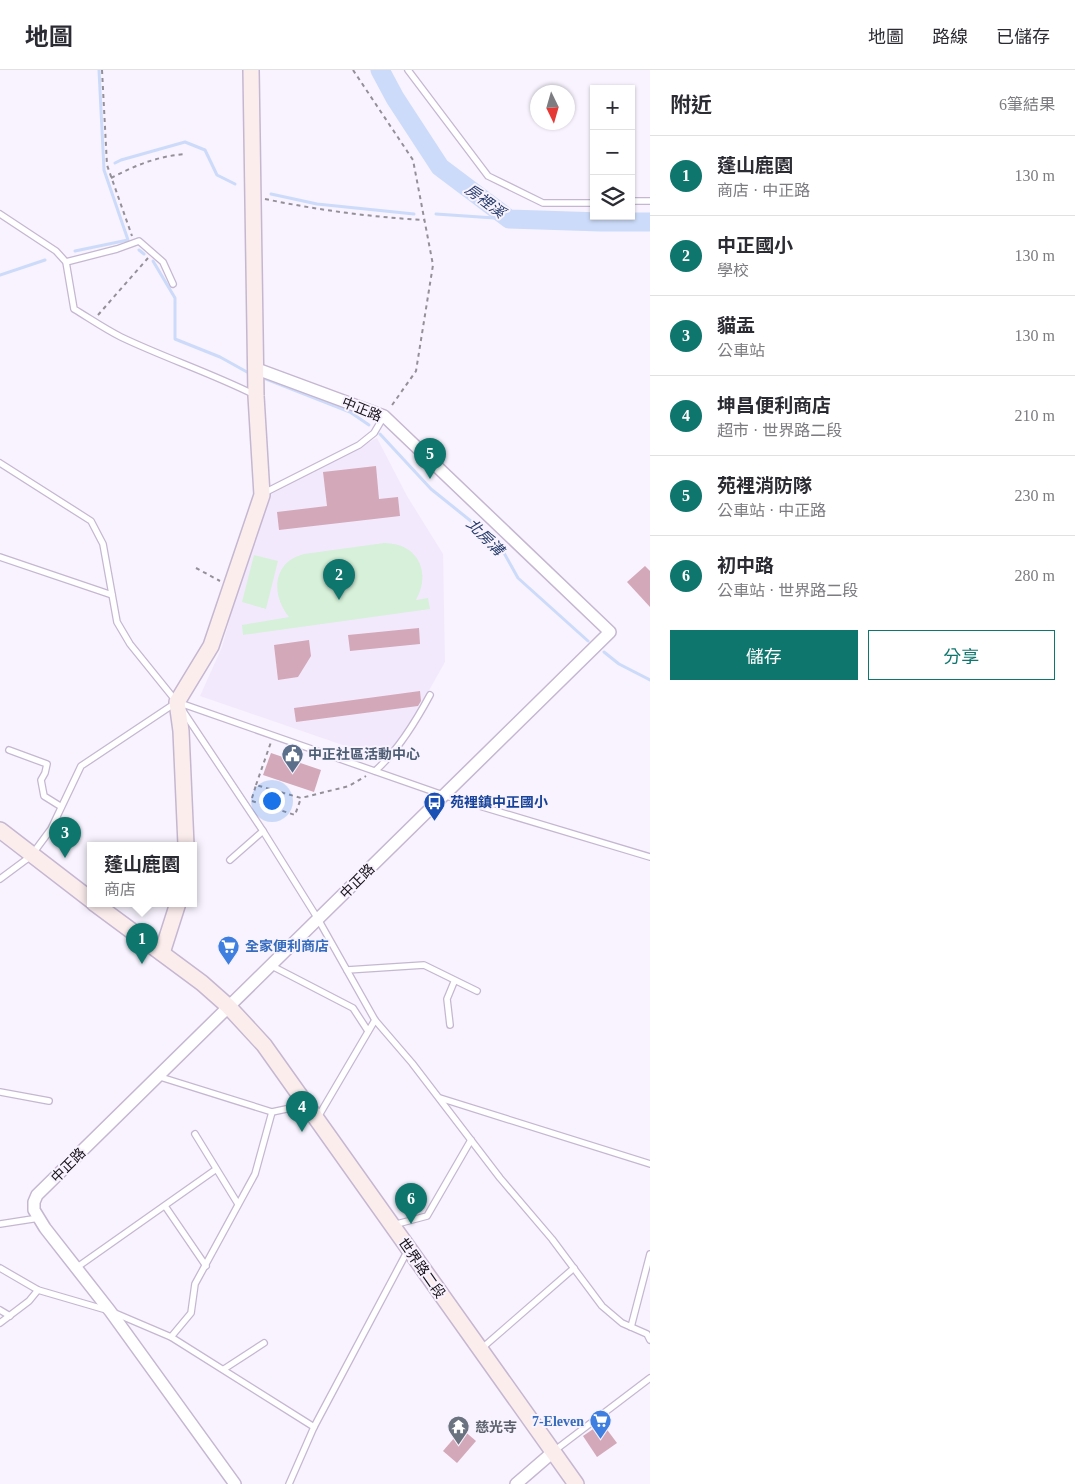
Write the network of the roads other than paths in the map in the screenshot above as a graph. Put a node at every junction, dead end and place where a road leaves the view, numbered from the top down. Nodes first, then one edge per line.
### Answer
1 (251, 70) edge
2 (408, 70) edge
3 (635, 201) edge
4 (650, 201) edge
5 (590, 202) edge
6 (0, 214) edge
7 (66, 262) junction
8 (173, 284) dead end
9 (256, 369) junction
10 (256, 396) junction
11 (384, 416) junction
12 (0, 463) edge
13 (262, 495) junction
14 (0, 557) edge
15 (112, 595) junction
16 (430, 695) dead end
17 (177, 702) junction
18 (9, 750) dead end
19 (375, 771) junction
20 (443, 795) junction
21 (60, 806) junction
22 (0, 830) edge
23 (264, 831) junction
24 (186, 842) edge
25 (31, 856) junction
26 (650, 857) edge
27 (230, 860) dead end
28 (0, 879) edge
29 (87, 897) edge
30 (99, 907) edge
31 (177, 907) edge
32 (318, 919) junction
33 (162, 953) junction
34 (270, 965) junction
35 (347, 970) junction
36 (454, 982) junction
37 (477, 991) dead end
38 (228, 1006) junction
39 (374, 1020) junction
40 (450, 1025) dead end
41 (368, 1031) junction
42 (156, 1076) junction
43 (0, 1092) edge
44 (438, 1098) junction
45 (49, 1101) dead end
46 (307, 1105) junction
47 (272, 1112) junction
48 (318, 1119) junction
49 (195, 1134) dead end
50 (471, 1140) junction
51 (650, 1164) edge
52 (215, 1170) junction
53 (238, 1204) junction
54 (165, 1206) junction
55 (39, 1218) junction
56 (0, 1224) edge
57 (392, 1225) junction
58 (408, 1249) junction
59 (650, 1254) edge
60 (206, 1266) junction
61 (0, 1268) edge
62 (76, 1268) junction
63 (574, 1268) junction
64 (38, 1290) junction
65 (0, 1310) edge
66 (110, 1311) junction
67 (10, 1316) junction
68 (0, 1323) edge
69 (631, 1327) junction
70 (171, 1337) junction
71 (650, 1340) edge
72 (264, 1343) dead end
73 (480, 1350) junction
74 (224, 1369) junction
75 (650, 1378) edge
76 (314, 1427) junction
77 (553, 1452) junction
78 (235, 1484) edge
79 (289, 1484) edge
80 (516, 1484) edge
81 (576, 1484) edge

1 - 9 main road
2 - 5 lane
3 - 4 lane
6 - 7 lane
7 - 8 lane
7 - 10 lane
9 - 10 main road
9 - 11 street, 中正路
10 - 13 main road
11 - 13 lane
11 - 20 street, 中正路
12 - 15 lane
13 - 17 main road
14 - 15 lane
15 - 17 lane
16 - 19 lane
17 - 19 lane
17 - 21 lane
17 - 23 lane
17 - 24 main road
18 - 21 lane
19 - 20 lane
20 - 26 lane
20 - 32 street, 中正路
21 - 25 lane
22 - 25 main road
23 - 27 lane
23 - 32 lane
25 - 28 lane
25 - 29 main road
30 - 33 main road, 世界路二段
31 - 33 main road
32 - 34 street, 中正路
32 - 35 lane
33 - 38 main road, 世界路二段
34 - 38 street, 中正路
34 - 41 lane
35 - 36 lane
35 - 39 lane
36 - 37 lane
36 - 40 lane
38 - 42 street, 中正路
38 - 46 main road, 世界路二段
39 - 41 lane
39 - 44 lane
41 - 48 lane
42 - 47 lane
42 - 55 street, 中正路
43 - 45 lane
44 - 50 lane
44 - 51 lane
46 - 47 lane
46 - 48 main road, 世界路二段
47 - 53 lane
48 - 57 main road, 世界路二段
49 - 52 lane
50 - 57 lane
50 - 63 lane
52 - 53 lane
52 - 54 lane
53 - 60 lane
54 - 60 lane
54 - 62 lane
55 - 56 lane
55 - 62 street
57 - 58 main road, 世界路二段
58 - 73 main road, 世界路二段
58 - 76 lane
59 - 69 lane
60 - 70 lane
61 - 64 lane
62 - 66 street
63 - 69 lane
63 - 73 lane
64 - 66 lane
64 - 67 lane
65 - 67 lane
66 - 70 lane
66 - 78 street
67 - 68 lane
69 - 71 lane
70 - 74 lane
72 - 74 lane
73 - 77 main road, 世界路二段
74 - 76 lane
75 - 77 lane
76 - 79 lane
77 - 80 street
77 - 81 main road, 世界路二段

